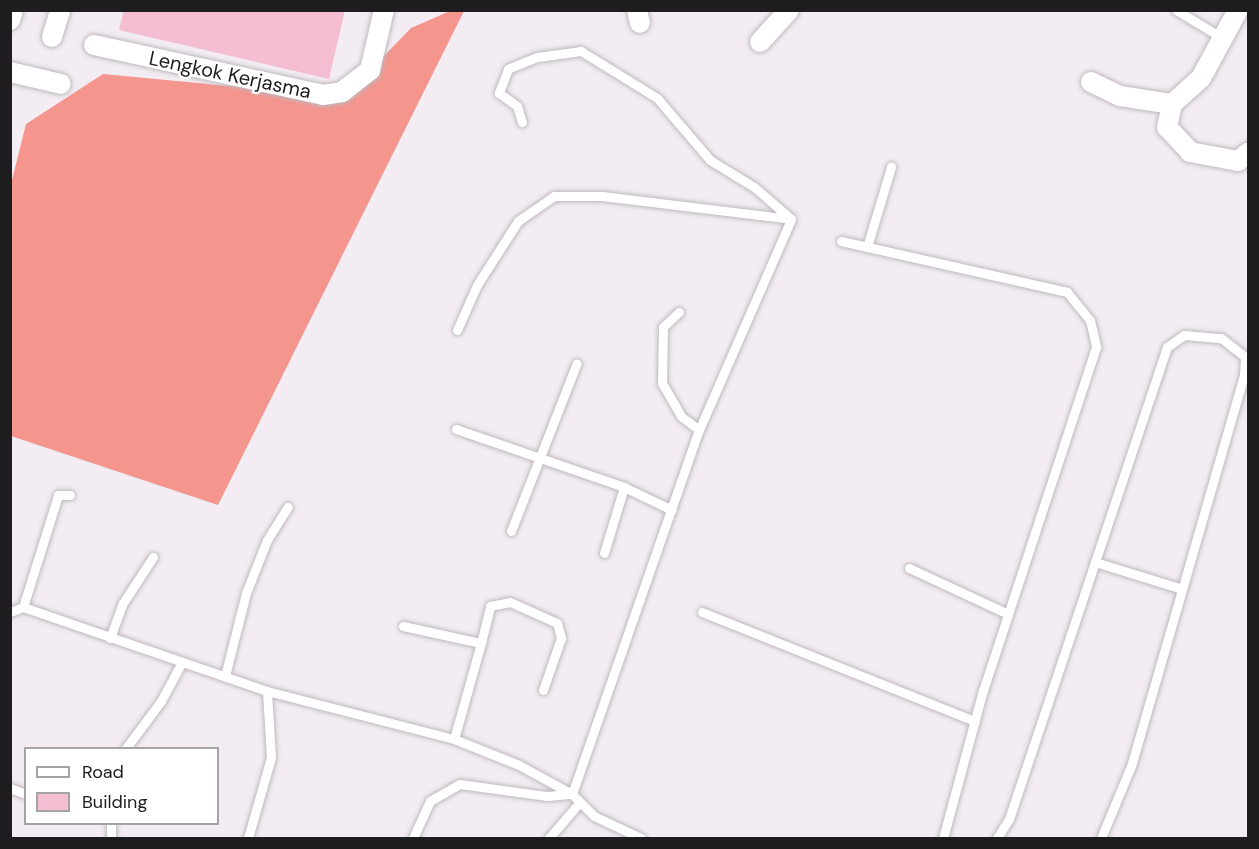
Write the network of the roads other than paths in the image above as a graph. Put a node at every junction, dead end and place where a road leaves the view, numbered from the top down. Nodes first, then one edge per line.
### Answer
1 (13, 10) edge
2 (60, 10) edge
3 (384, 10) edge
4 (789, 10) edge
5 (1176, 10) edge
6 (1238, 10) edge
7 (10, 20) edge
8 (1221, 37) junction
9 (52, 38) dead end
10 (760, 42) dead end
11 (94, 45) dead end
12 (10, 72) edge
13 (1091, 82) dead end
14 (61, 84) dead end
15 (1172, 104) junction
16 (522, 122) dead end
17 (1248, 153) edge
18 (891, 167) dead end
19 (791, 219) junction
20 (841, 241) dead end
21 (867, 247) junction
22 (679, 312) dead end
23 (457, 330) dead end
24 (577, 363) dead end
25 (456, 429) dead end
26 (699, 430) junction
27 (542, 459) junction
28 (624, 487) junction
29 (70, 495) dead end
30 (288, 507) dead end
31 (672, 510) junction
32 (511, 531) dead end
33 (604, 553) dead end
34 (153, 557) dead end
35 (1095, 562) junction
36 (909, 568) dead end
37 (1182, 589) junction
38 (22, 607) junction
39 (10, 612) edge
40 (702, 612) dead end
41 (1008, 614) junction
42 (403, 626) dead end
43 (110, 638) junction
44 (481, 643) junction
45 (182, 662) junction
46 (225, 676) junction
47 (543, 690) dead end
48 (267, 691) junction
49 (975, 721) junction
50 (454, 739) junction
51 (127, 747) edge
52 (10, 788) edge
53 (22, 793) dead end
54 (572, 794) junction
55 (579, 802) junction
56 (248, 838) edge
57 (413, 838) edge
58 (549, 838) edge
59 (641, 838) edge
60 (943, 838) edge
61 (997, 838) edge
62 (1101, 838) edge

1 - 7 street
2 - 9 street
3 - 11 street, Lengkok Kerjasma
4 - 10 street
5 - 8 lane
6 - 8 street
8 - 15 street
12 - 14 street
13 - 15 street
15 - 17 street
16 - 19 lane
18 - 21 lane
19 - 23 lane
19 - 26 lane
20 - 21 lane
21 - 41 lane
22 - 26 lane
24 - 27 lane
25 - 27 lane
26 - 31 lane
27 - 28 lane
27 - 32 lane
28 - 31 lane
28 - 33 lane
29 - 38 lane
30 - 46 lane
31 - 54 lane
34 - 43 lane
35 - 37 lane
35 - 37 lane
35 - 61 lane
36 - 41 lane
37 - 62 lane
38 - 39 lane
38 - 43 lane
40 - 49 lane
41 - 49 lane
42 - 44 lane
43 - 45 lane
44 - 47 lane
44 - 50 lane
45 - 46 lane
45 - 51 lane
46 - 48 lane
48 - 50 lane
48 - 56 lane
49 - 60 lane
50 - 54 lane
52 - 53 lane
54 - 55 lane
54 - 57 lane
55 - 58 lane
55 - 59 lane

